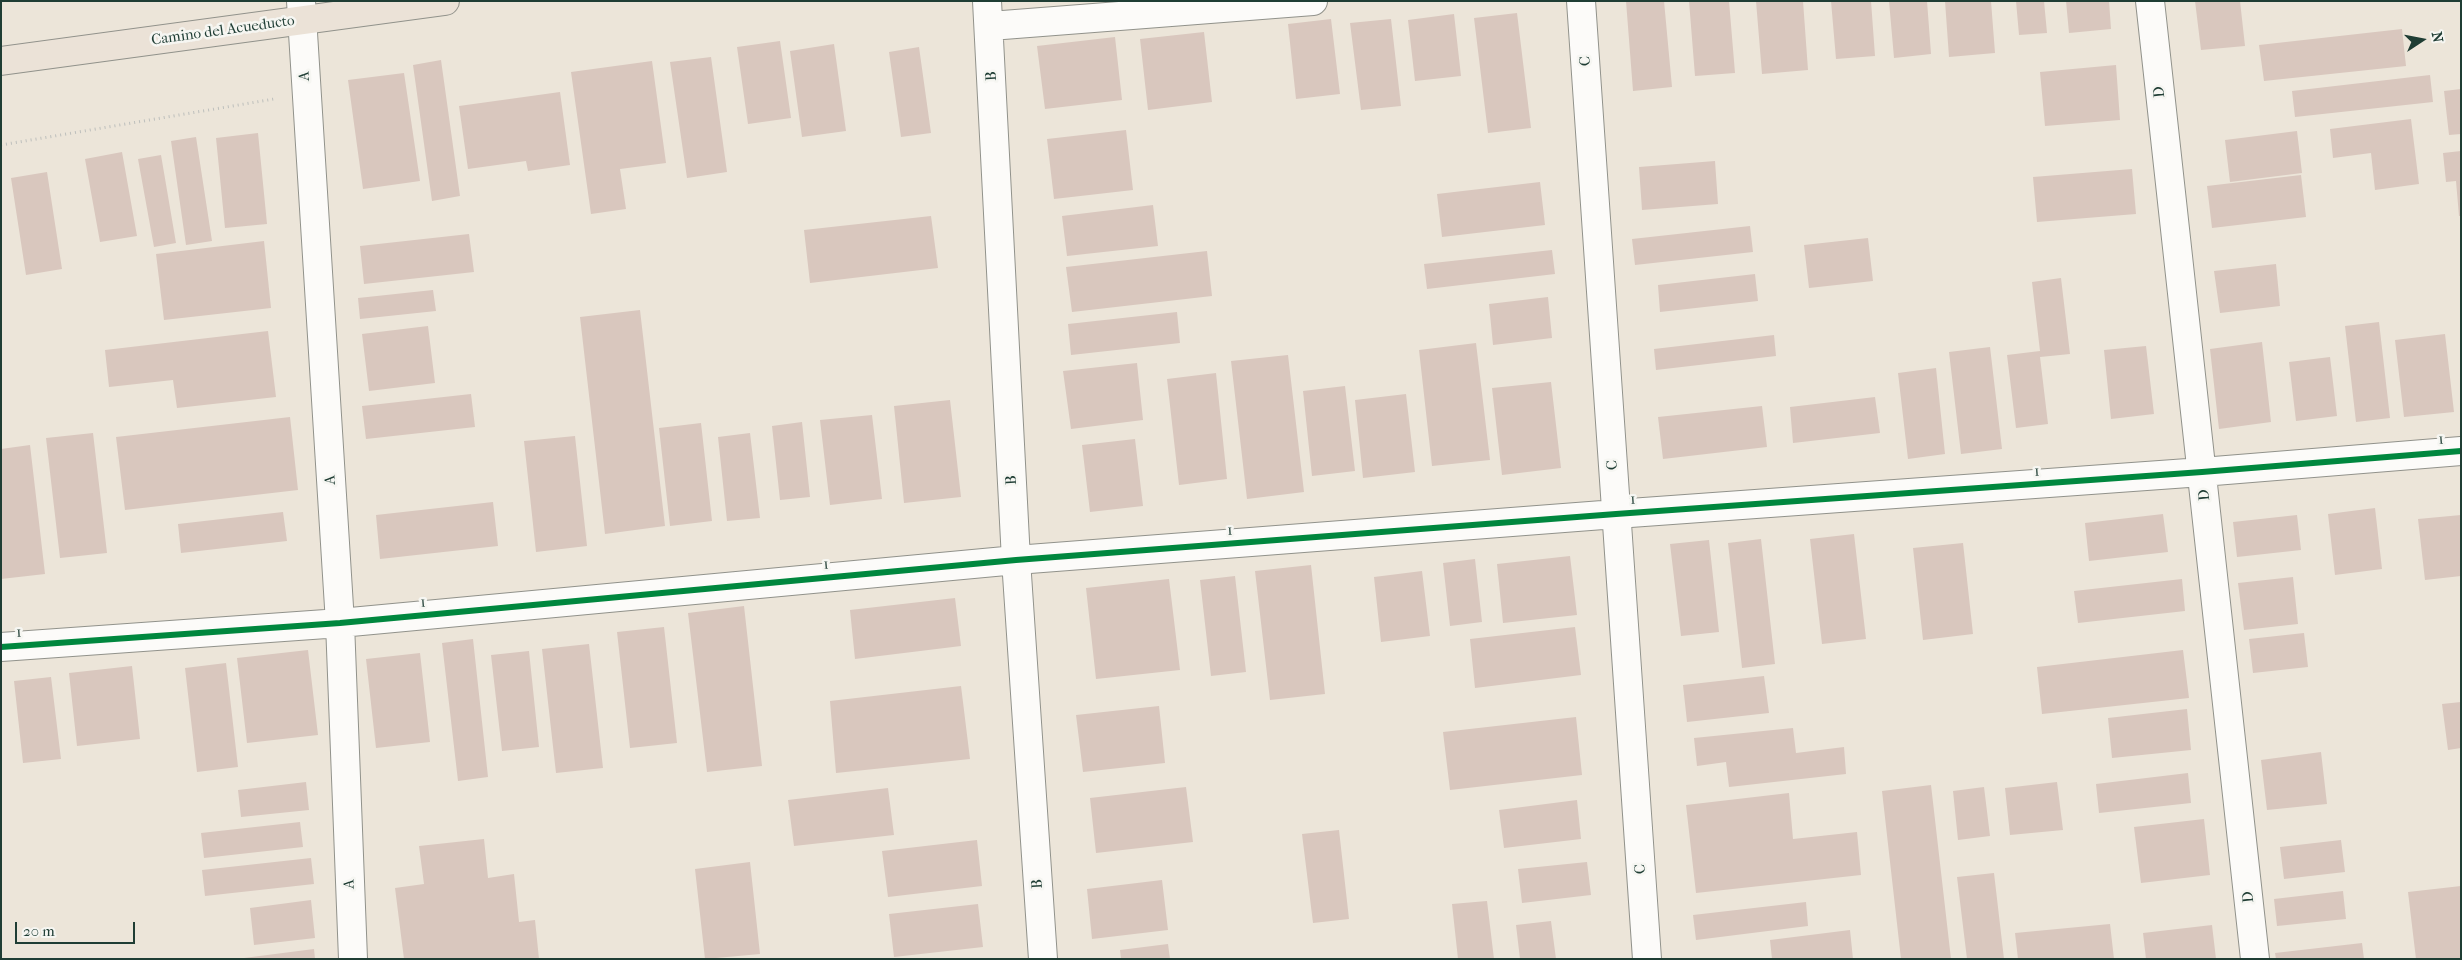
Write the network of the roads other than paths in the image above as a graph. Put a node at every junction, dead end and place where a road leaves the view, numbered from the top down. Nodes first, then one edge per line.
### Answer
1 (445, 1) edge
2 (1313, 1) edge
3 (1582, 1) edge
4 (2150, 1) edge
5 (302, 11) edge
6 (988, 14) edge
7 (1, 61) edge
8 (2461, 451) edge
9 (2202, 472) junction
10 (1616, 514) junction
11 (1016, 560) junction
12 (340, 623) junction
13 (1, 647) edge
14 (353, 959) edge
15 (1043, 959) edge
16 (1647, 959) edge
17 (2256, 959) edge

1 - 5 main road, Camino del Acueducto
2 - 6 street
3 - 10 street, C
4 - 9 street, D
5 - 7 main road, Camino del Acueducto
5 - 12 street, A
6 - 11 street, B
8 - 9 street, 1
9 - 10 street, 1
9 - 17 street, D
10 - 11 street, 1
10 - 16 street, C
11 - 12 street, 1
11 - 15 street, B
12 - 13 street, 1
12 - 14 street, A

